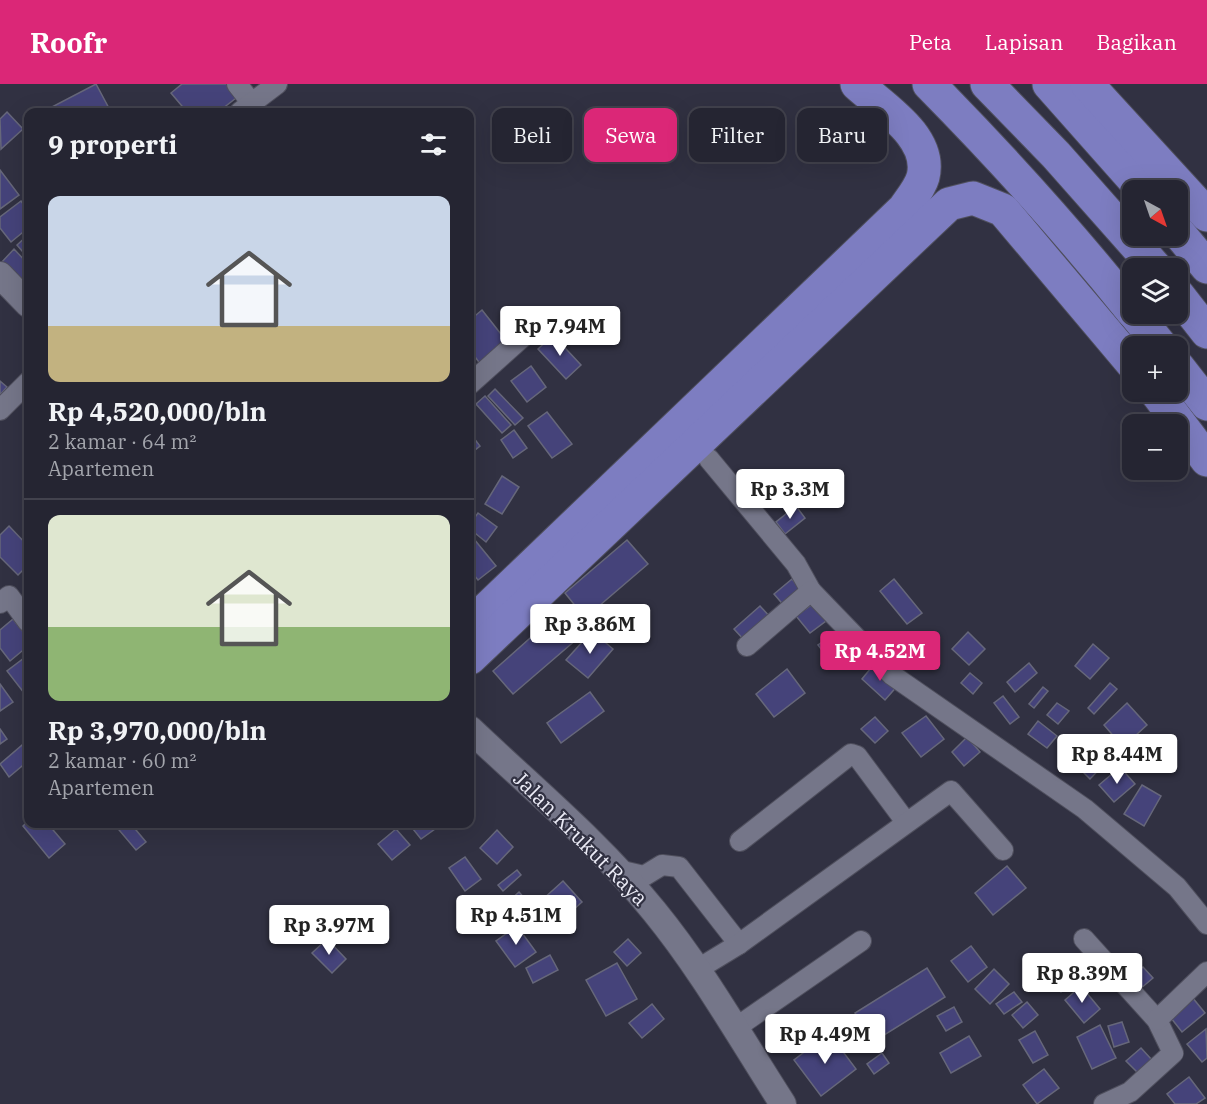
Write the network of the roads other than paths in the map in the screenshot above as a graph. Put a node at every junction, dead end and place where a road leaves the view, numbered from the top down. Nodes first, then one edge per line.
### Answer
1 (237, 84) edge
2 (277, 84) edge
3 (857, 84) edge
4 (929, 84) edge
5 (987, 84) edge
6 (1049, 84) edge
7 (1087, 84) edge
8 (245, 107) edge
9 (1134, 180) edge
10 (1207, 215) edge
11 (1188, 244) edge
12 (1147, 258) edge
13 (1207, 267) edge
14 (0, 275) edge
15 (1122, 297) edge
16 (24, 298) edge
17 (1188, 308) edge
18 (1144, 324) edge
19 (536, 326) dead end
20 (1207, 332) edge
21 (1153, 336) edge
22 (1122, 351) edge
23 (474, 380) edge
24 (1188, 380) edge
25 (24, 386) edge
26 (1164, 402) edge
27 (1207, 404) edge
28 (0, 410) edge
29 (709, 459) dead end
30 (1207, 460) edge
31 (812, 591) junction
32 (0, 603) edge
33 (24, 617) edge
34 (474, 621) edge
35 (747, 646) dead end
36 (474, 654) edge
37 (474, 733) edge
38 (906, 822) junction
39 (740, 841) dead end
40 (1003, 850) dead end
41 (618, 870) junction
42 (1207, 924) edge
43 (1084, 939) dead end
44 (861, 941) dead end
45 (739, 944) junction
46 (698, 969) junction
47 (1207, 972) edge
48 (1157, 1020) junction
49 (734, 1029) junction
50 (783, 1104) edge
51 (1104, 1104) edge

1 - 8 street
2 - 8 street
3 - 34 highway
4 - 15 highway
5 - 12 highway
6 - 9 highway
7 - 10 highway
11 - 13 highway
14 - 16 street
17 - 20 highway
18 - 21 highway
19 - 23 street
22 - 36 highway
24 - 27 highway
25 - 28 street
26 - 30 highway
29 - 31 street
31 - 35 street
31 - 42 street
32 - 33 street
37 - 41 street, Jalan Krukut Raya
38 - 39 street
38 - 40 street
38 - 45 street
41 - 45 street
41 - 46 street, Jalan Krukut Raya
43 - 48 street
44 - 49 street
45 - 46 street
46 - 49 street, Jalan Krukut Raya
47 - 48 street
48 - 51 street
49 - 50 street, Jalan Krukut Raya

